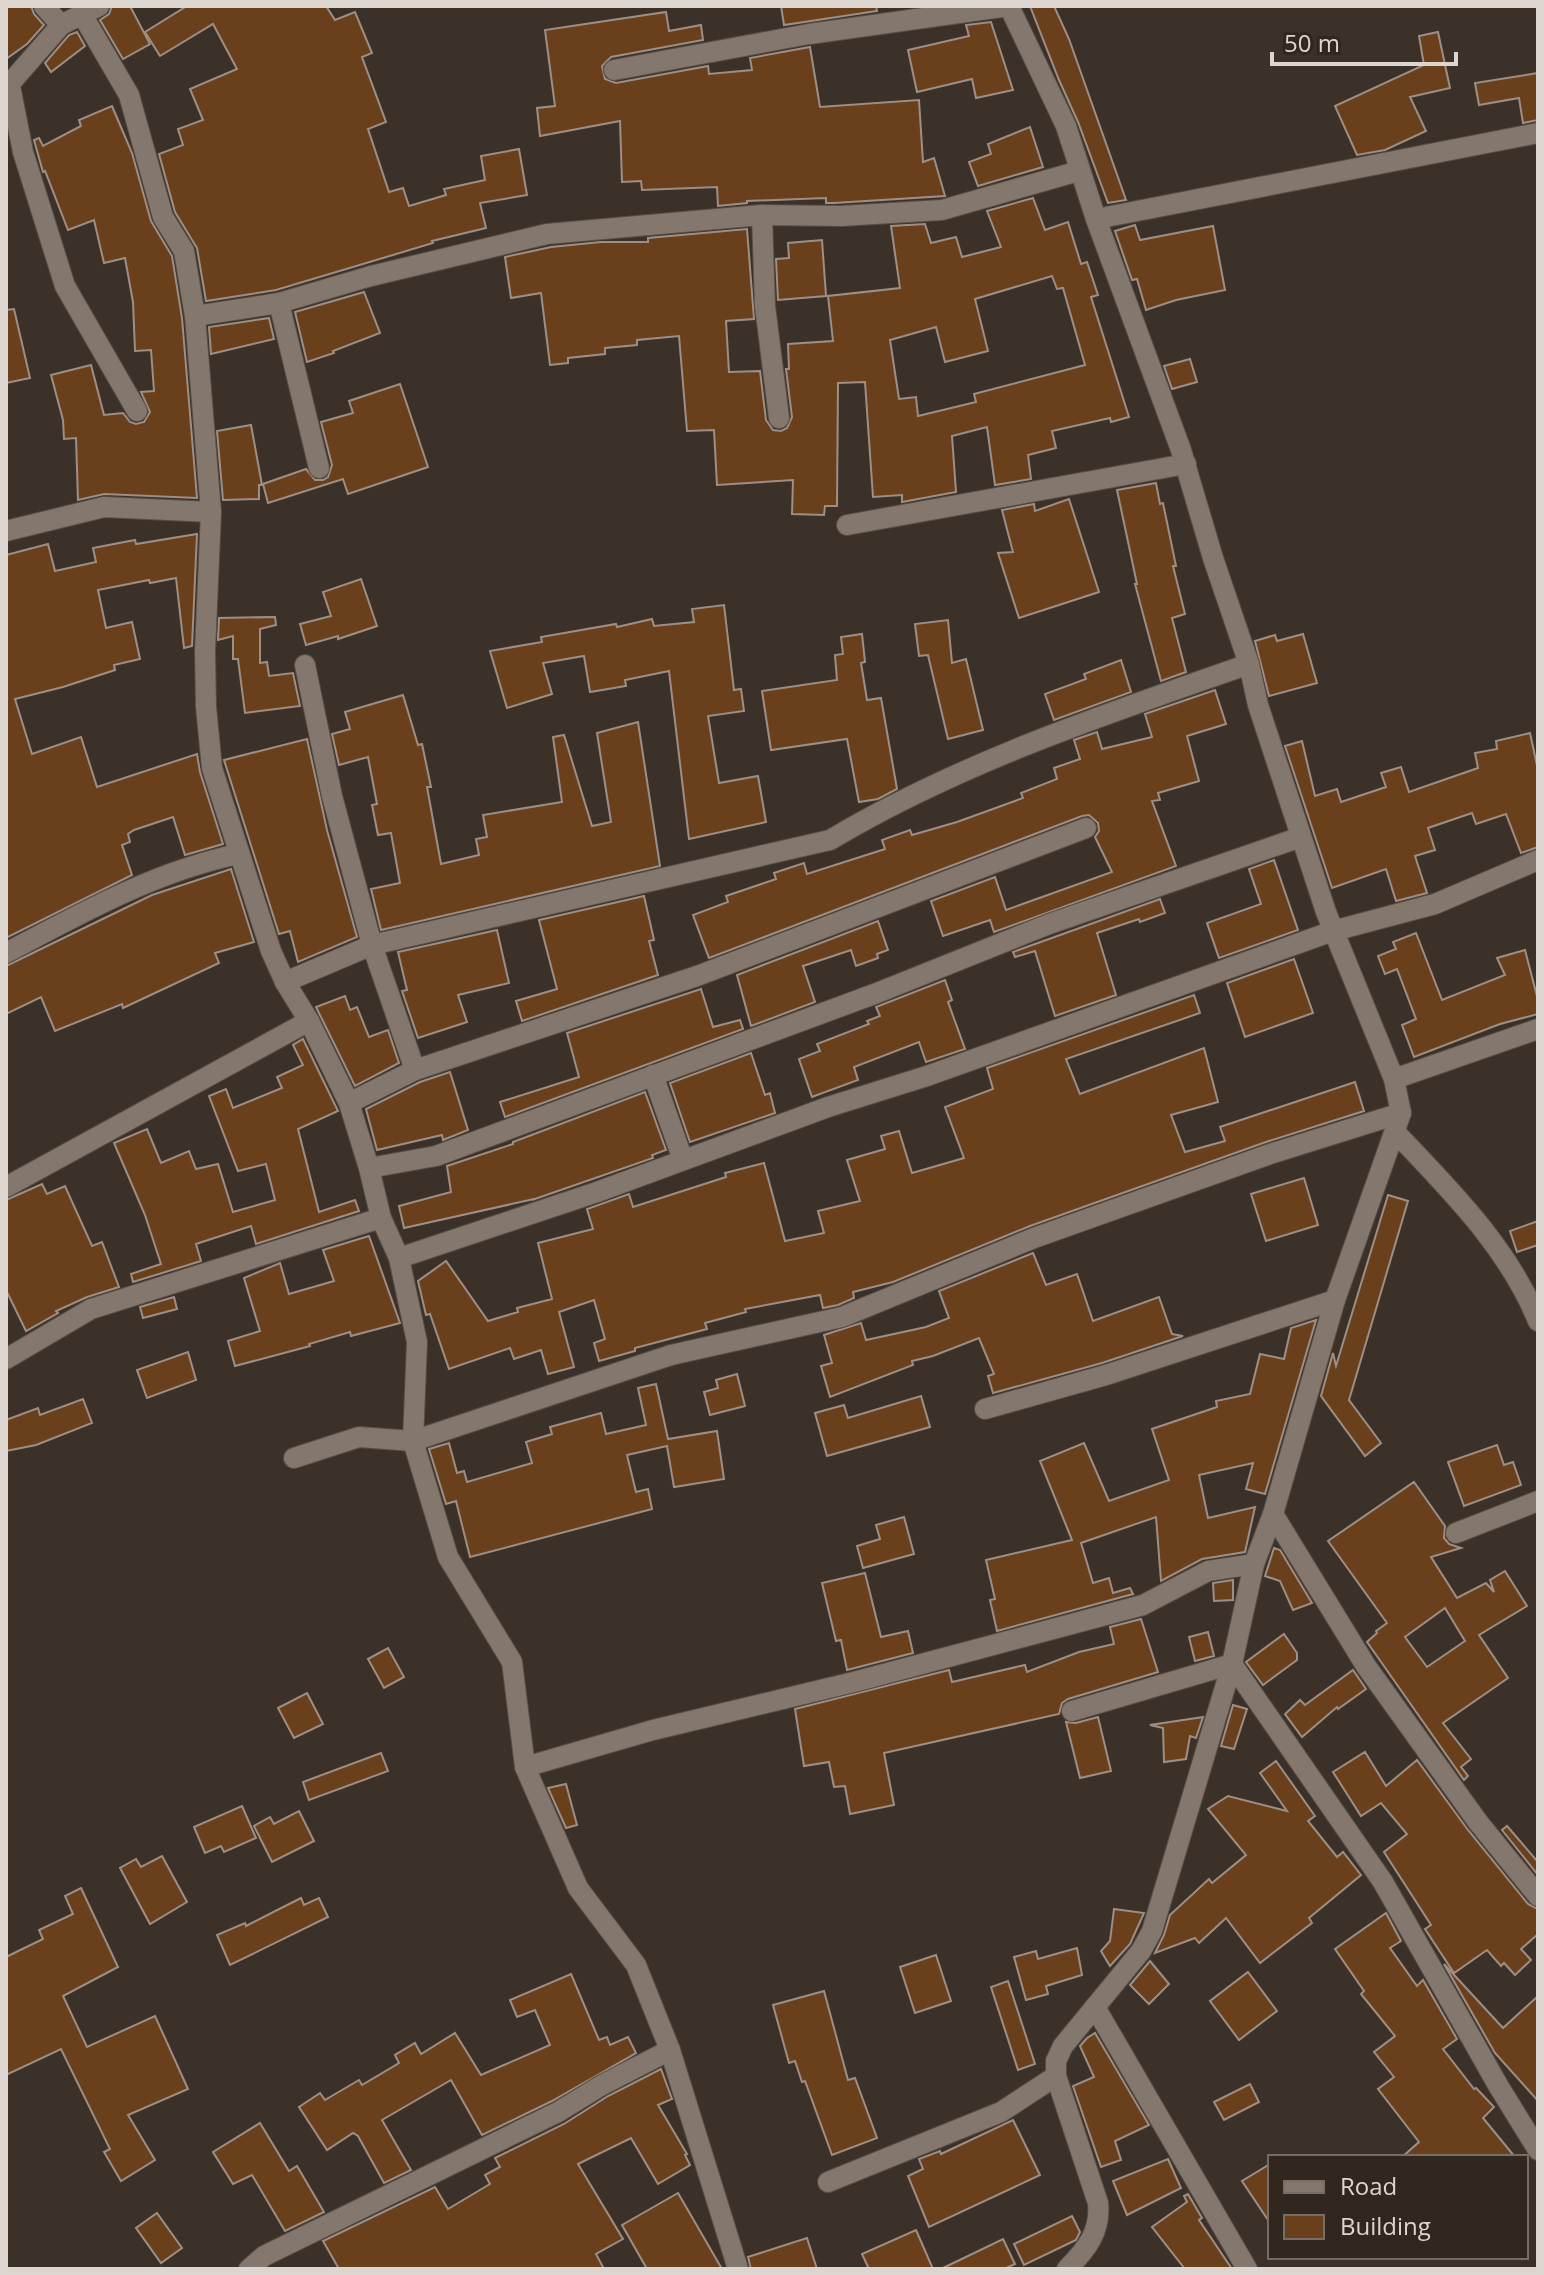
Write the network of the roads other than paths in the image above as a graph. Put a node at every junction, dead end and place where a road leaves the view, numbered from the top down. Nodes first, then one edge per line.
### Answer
1 (44, 6) edge
2 (1009, 6) edge
3 (91, 11) edge
4 (61, 25) junction
5 (614, 70) dead end
6 (8, 87) edge
7 (1538, 133) edge
8 (1079, 171) junction
9 (762, 215) junction
10 (1096, 219) junction
11 (279, 303) junction
12 (195, 316) junction
13 (137, 411) dead end
14 (779, 418) dead end
15 (1186, 464) junction
16 (319, 468) dead end
17 (211, 512) junction
18 (847, 525) dead end
19 (6, 531) edge
20 (1249, 664) junction
21 (305, 665) dead end
22 (1086, 828) dead end
23 (1301, 837) junction
24 (238, 854) junction
25 (1538, 860) edge
26 (1333, 931) junction
27 (372, 945) junction
28 (6, 953) edge
29 (285, 982) junction
30 (309, 1021) junction
31 (1538, 1029) edge
32 (415, 1070) junction
33 (653, 1075) junction
34 (1394, 1079) junction
35 (349, 1103) junction
36 (1399, 1123) junction
37 (683, 1160) junction
38 (369, 1168) junction
39 (6, 1187) edge
40 (381, 1218) junction
41 (399, 1258) junction
42 (1335, 1300) junction
43 (1538, 1321) edge
44 (6, 1359) edge
45 (985, 1409) dead end
46 (413, 1441) junction
47 (294, 1458) dead end
48 (1538, 1501) edge
49 (1273, 1514) junction
50 (1456, 1533) dead end
51 (1254, 1564) junction
52 (1232, 1664) junction
53 (1072, 1711) dead end
54 (525, 1767) junction
55 (1538, 1896) edge
56 (1095, 2007) junction
57 (670, 2050) junction
58 (1056, 2076) junction
59 (1538, 2150) edge
60 (828, 2182) dead end
61 (249, 2269) edge
62 (738, 2269) edge
63 (1067, 2269) edge
64 (1247, 2269) edge

1 - 4 street
2 - 5 street
2 - 8 street
3 - 4 street
3 - 12 street
4 - 6 street
6 - 13 street
7 - 10 street
8 - 9 street
8 - 10 street
9 - 11 street
9 - 14 street
10 - 15 street
11 - 12 street
11 - 16 street
12 - 17 street
15 - 18 street
15 - 20 street
17 - 19 street
17 - 24 street
20 - 23 street
20 - 27 street
21 - 27 street
22 - 32 street
23 - 26 street
23 - 33 street
24 - 28 street
24 - 29 street
25 - 26 street
26 - 34 street
26 - 37 street
27 - 29 street
27 - 32 street
29 - 30 street
30 - 35 street
30 - 39 street
31 - 34 street
32 - 35 street
33 - 37 street
33 - 38 street
34 - 36 street
35 - 38 street
36 - 42 street
36 - 43 street
36 - 46 street
37 - 41 street
38 - 40 street
40 - 41 street
40 - 44 street
41 - 46 street
42 - 45 street
42 - 49 street
46 - 47 street
46 - 54 street
48 - 50 street
49 - 51 street
49 - 55 street
51 - 52 street
51 - 54 street
52 - 53 street
52 - 56 street
52 - 59 street
54 - 57 street
56 - 58 street
56 - 64 street
57 - 61 street
57 - 62 street
58 - 60 street
58 - 63 street

